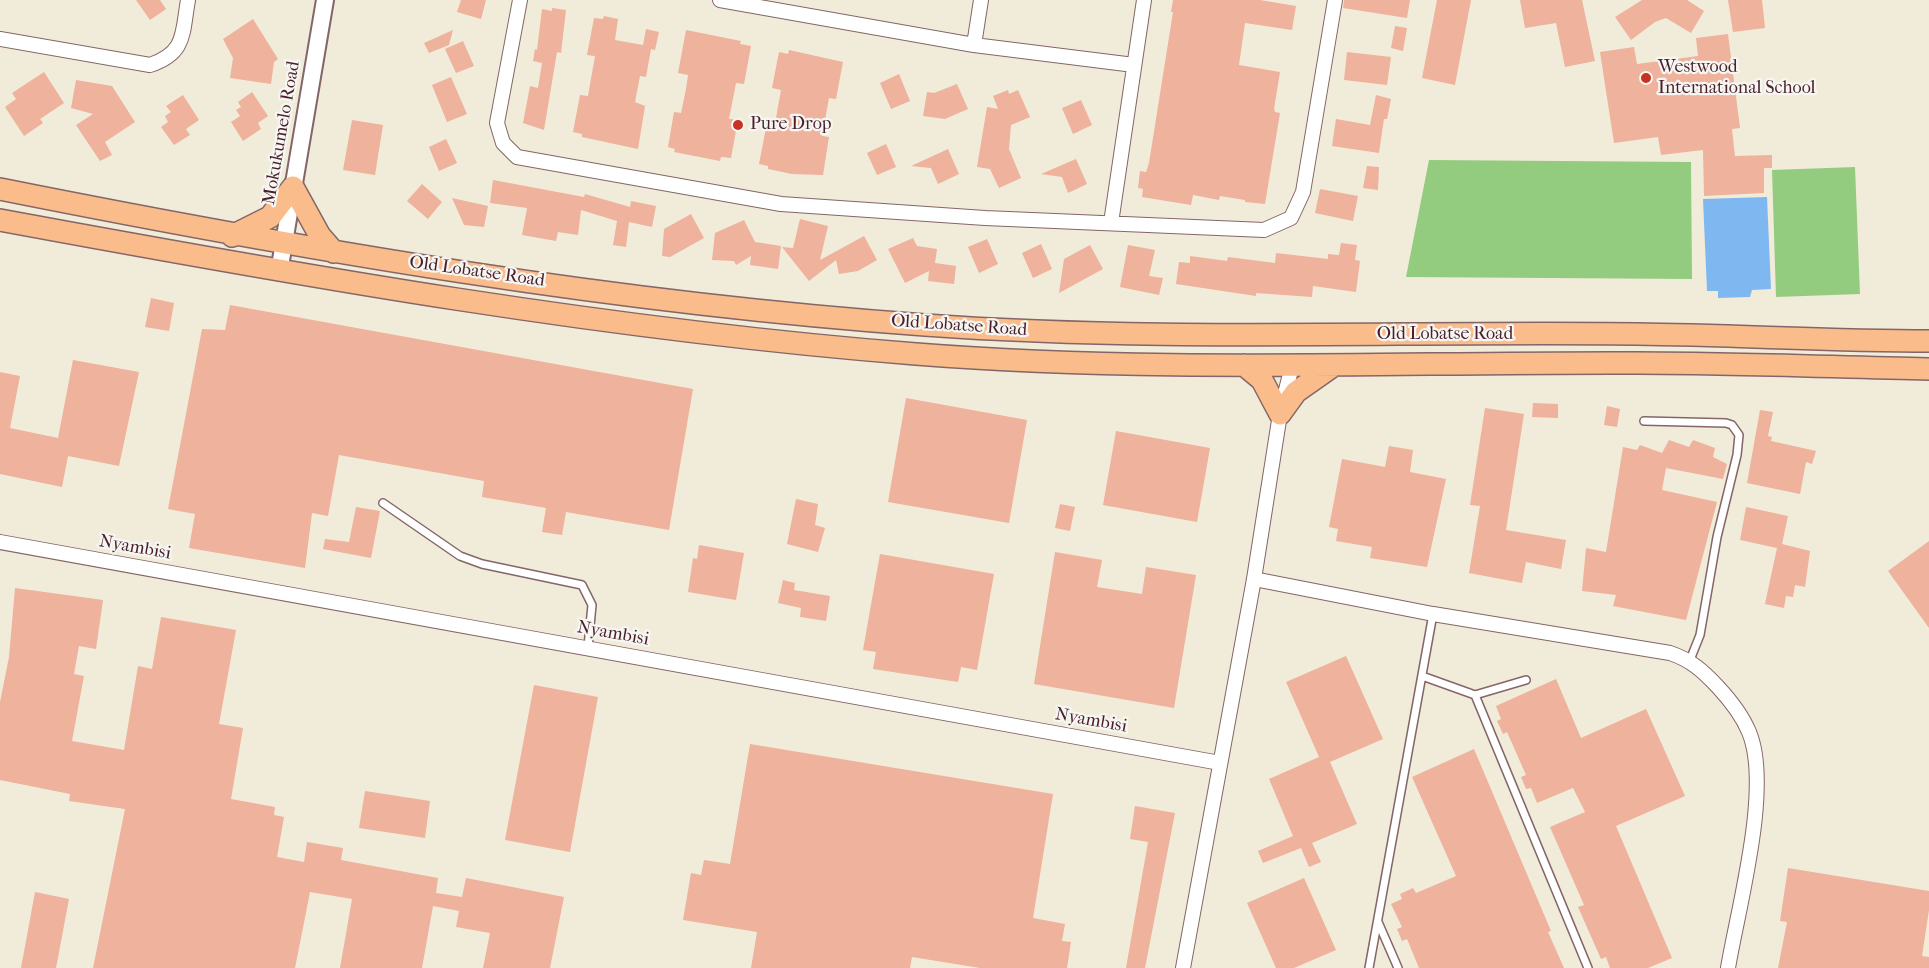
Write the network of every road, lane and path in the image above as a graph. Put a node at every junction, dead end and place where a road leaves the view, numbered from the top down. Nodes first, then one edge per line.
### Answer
1 (188, 0) edge
2 (325, 0) edge
3 (520, 0) edge
4 (720, 0) edge
5 (981, 0) edge
6 (1144, 0) edge
7 (1335, 0) edge
8 (807, 7) edge
9 (0, 39) edge
10 (974, 45) junction
11 (1134, 65) junction
12 (293, 187) junction
13 (0, 189) edge
14 (0, 220) edge
15 (1111, 223) junction
16 (232, 236) junction
17 (283, 245) junction
18 (334, 252) junction
19 (279, 272) junction
20 (1271, 333) junction
21 (1335, 335) junction
22 (1929, 341) edge
23 (1244, 365) junction
24 (1292, 366) junction
25 (1333, 366) junction
26 (1929, 369) edge
27 (1280, 414) junction
28 (1644, 421) dead end
29 (383, 503) dead end
30 (0, 542) edge
31 (1254, 579) junction
32 (1433, 614) junction
33 (588, 647) junction
34 (1690, 660) junction
35 (1422, 675) junction
36 (1526, 680) dead end
37 (1475, 695) junction
38 (1220, 763) junction
39 (1378, 922) junction
40 (1183, 968) edge
41 (1369, 968) edge
42 (1398, 968) edge
43 (1588, 968) edge
44 (1728, 968) edge

1 - 9 street
2 - 12 street, Mokukumelo Road
3 - 15 street
4 - 8 street
5 - 10 street
6 - 11 street
7 - 15 street
8 - 10 street
10 - 11 street
11 - 15 street
12 - 16 main road
12 - 17 street, Mokukumelo Road
12 - 18 main road
13 - 16 main road, Old Lobatse Road
14 - 19 main road, Old Lobatse Road
16 - 17 main road, Old Lobatse Road
17 - 18 main road, Old Lobatse Road
17 - 19 street, Mokukumelo Road
18 - 20 main road, Old Lobatse Road
19 - 23 main road, Old Lobatse Road
20 - 21 main road, Old Lobatse Road
20 - 24 main road
21 - 22 main road, Old Lobatse Road
21 - 24 main road
23 - 24 main road, Old Lobatse Road
23 - 27 main road
24 - 25 main road, Old Lobatse Road
24 - 27 street
25 - 26 main road, Old Lobatse Road
25 - 27 main road
27 - 31 street
28 - 34 lane
29 - 33 lane
30 - 33 street, Nyambisi
31 - 32 street
31 - 38 street
32 - 34 street
32 - 35 lane
33 - 38 street, Nyambisi
34 - 44 street
35 - 37 lane
35 - 39 lane
36 - 37 lane
37 - 43 lane
38 - 40 street
39 - 41 lane
39 - 42 lane

